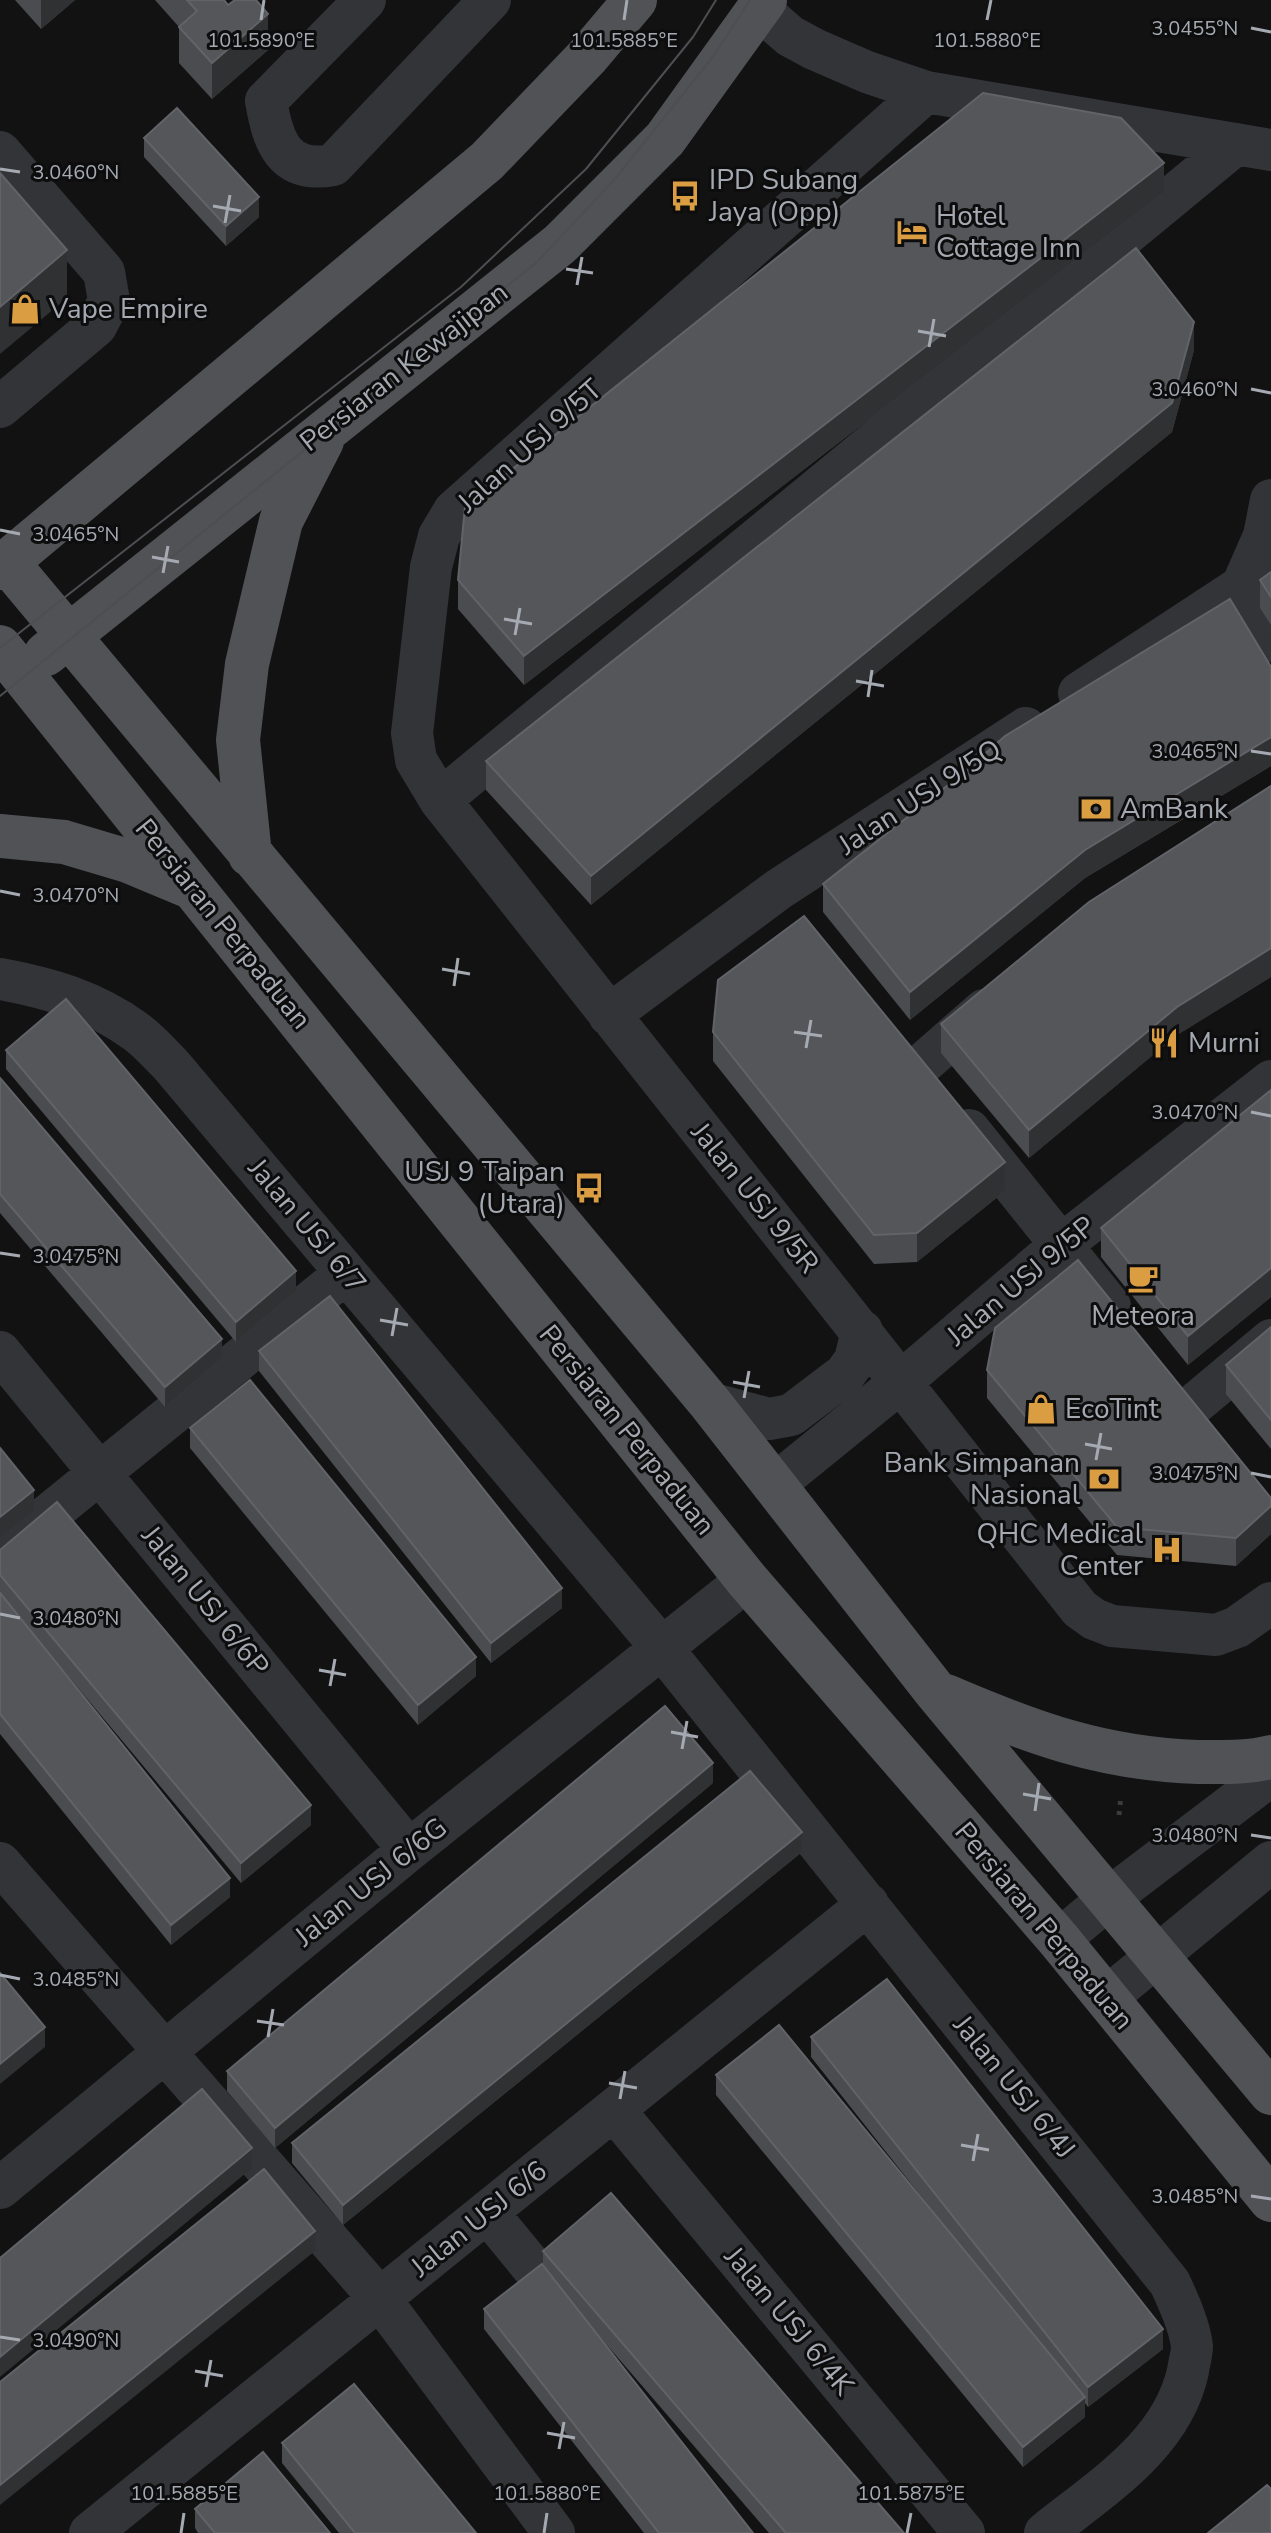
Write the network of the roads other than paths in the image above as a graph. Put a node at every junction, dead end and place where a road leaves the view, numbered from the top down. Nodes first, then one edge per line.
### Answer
1 (365, 0) edge
2 (490, 0) edge
3 (635, 0) edge
4 (762, 5) edge
5 (926, 92) junction
6 (1254, 147) edge
7 (0, 152) edge
8 (0, 407) edge
9 (331, 425) junction
10 (1271, 500) edge
11 (4, 565) edge
12 (1242, 586) junction
13 (68, 635) junction
14 (1271, 641) edge
15 (7, 671) edge
16 (440, 800) junction
17 (0, 836) edge
18 (250, 855) junction
19 (194, 888) junction
20 (0, 979) edge
21 (1011, 987) edge
22 (609, 1015) junction
23 (1271, 1081) edge
24 (1061, 1245) junction
25 (346, 1273) junction
26 (862, 1331) junction
27 (1135, 1338) edge
28 (1271, 1340) edge
29 (0, 1352) edge
30 (1163, 1372) edge
31 (902, 1381) junction
32 (710, 1403) junction
33 (99, 1473) junction
34 (774, 1485) junction
35 (0, 1554) edge
36 (747, 1580) junction
37 (1271, 1603) edge
38 (661, 1647) junction
39 (936, 1692) junction
40 (1271, 1757) edge
41 (1271, 1775) edge
42 (409, 1850) junction
43 (1271, 1862) edge
44 (0, 1863) edge
45 (1108, 1899) junction
46 (868, 1904) junction
47 (1059, 1940) junction
48 (1158, 1956) junction
49 (1106, 1998) junction
50 (166, 2051) junction
51 (1271, 2093) edge
52 (614, 2110) junction
53 (0, 2188) edge
54 (1271, 2200) edge
55 (487, 2212) junction
56 (380, 2299) junction
57 (599, 2348) edge
58 (97, 2531) edge
59 (554, 2533) edge
60 (964, 2533) edge
61 (1045, 2533) edge

1 - 2 street
3 - 11 main road
4 - 5 street
4 - 9 main road, Persiaran Kewajipan
5 - 6 street
5 - 16 street, Jalan USJ 9/5T
6 - 16 street
7 - 8 street
9 - 13 main road, Persiaran Kewajipan
9 - 18 main road
10 - 12 street
11 - 13 main road
12 - 14 street
12 - 22 street, Jalan USJ 9/5Q
13 - 15 main road, Persiaran Kewajipan
13 - 18 main road
15 - 19 main road, Persiaran Perpaduan
16 - 22 street, Jalan USJ 9/5T
17 - 19 main road
18 - 32 main road
19 - 36 main road, Persiaran Perpaduan
20 - 25 street, Jalan USJ 6/7
21 - 24 street
22 - 26 street, Jalan USJ 9/5R
23 - 24 street, Jalan USJ 9/5P
24 - 27 street
24 - 31 street, Jalan USJ 9/5P
25 - 33 street
25 - 38 street, Jalan USJ 6/7
26 - 31 street, Jalan USJ 9/5R
26 - 32 street
28 - 30 street
29 - 33 street, Jalan USJ 6/6P
31 - 34 street, Jalan USJ 9/5P
31 - 37 street, Jalan USJ 9/5R
32 - 34 main road
33 - 35 street
33 - 42 street, Jalan USJ 6/6P
34 - 39 main road
36 - 38 street, Jalan USJ 6/6G
36 - 47 main road, Persiaran Perpaduan
38 - 42 street, Jalan USJ 6/6G
38 - 46 street, Jalan USJ 6/4J
39 - 40 main road
39 - 45 main road
41 - 45 street
42 - 50 street, Jalan USJ 6/6G
43 - 48 street
44 - 50 street
45 - 47 street
45 - 48 main road
46 - 52 street, Jalan USJ 6/6
46 - 61 street, Jalan USJ 6/4J
47 - 49 main road, Persiaran Perpaduan
48 - 49 street
48 - 51 main road
49 - 54 main road, Persiaran Perpaduan
50 - 53 street, Jalan USJ 6/6G
50 - 56 street
52 - 55 street, Jalan USJ 6/6
52 - 60 street, Jalan USJ 6/4K
55 - 56 street, Jalan USJ 6/6
55 - 57 street
56 - 58 street, Jalan USJ 6/6
56 - 59 street

